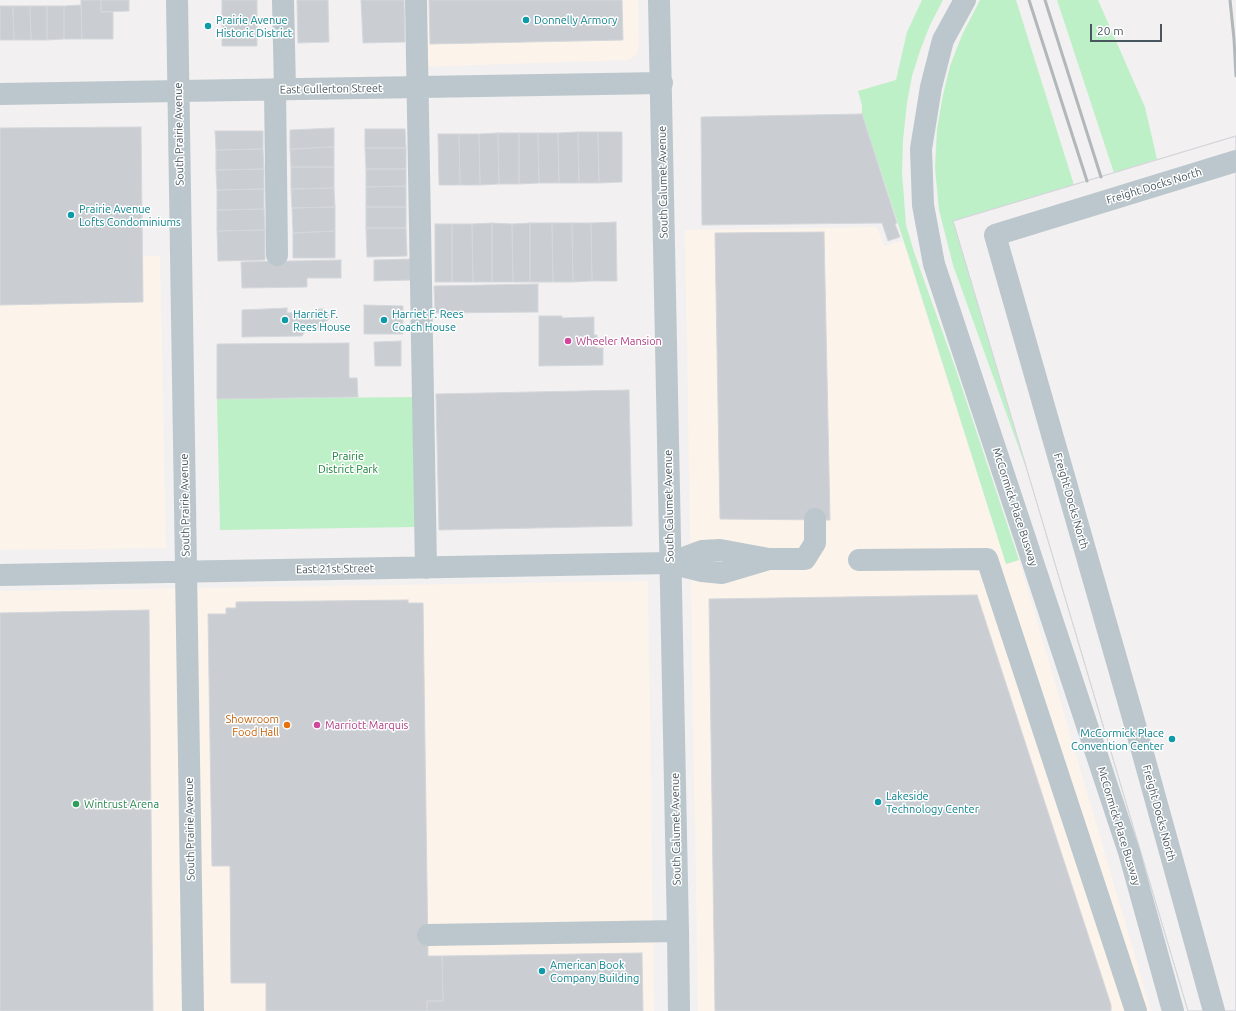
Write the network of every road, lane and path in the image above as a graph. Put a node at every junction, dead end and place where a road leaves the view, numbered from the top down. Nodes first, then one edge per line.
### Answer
1 (177, 0) edge
2 (283, 0) edge
3 (416, 0) edge
4 (659, 0) edge
5 (965, 0) edge
6 (662, 83) junction
7 (418, 87) junction
8 (280, 89) junction
9 (178, 91) junction
10 (0, 94) edge
11 (1236, 161) edge
12 (277, 255) dead end
13 (815, 519) dead end
14 (859, 560) dead end
15 (670, 563) junction
16 (426, 568) junction
17 (186, 572) junction
18 (0, 576) edge
19 (678, 931) junction
20 (428, 935) dead end
21 (193, 1011) edge
22 (679, 1011) edge
23 (1136, 1011) edge
24 (1173, 1011) edge
25 (1214, 1011) edge

1 - 9 street, South Prairie Avenue
2 - 8 street
3 - 7 street
4 - 6 street, South Calumet Avenue
5 - 24 street, McCormick Place Busway
6 - 7 street, East Cullerton Street
6 - 15 street, South Calumet Avenue
7 - 8 street, East Cullerton Street
7 - 16 street
8 - 9 street, East Cullerton Street
8 - 12 street
9 - 10 street, East Cullerton Street
9 - 17 street, South Prairie Avenue
11 - 25 street, Freight Docks North
13 - 15 street, East 21st Street
14 - 23 street
15 - 16 street, East 21st Street
15 - 19 street, South Calumet Avenue
16 - 17 street, East 21st Street
17 - 18 street, East 21st Street
17 - 21 street, South Prairie Avenue
19 - 20 street
19 - 22 street, South Calumet Avenue

